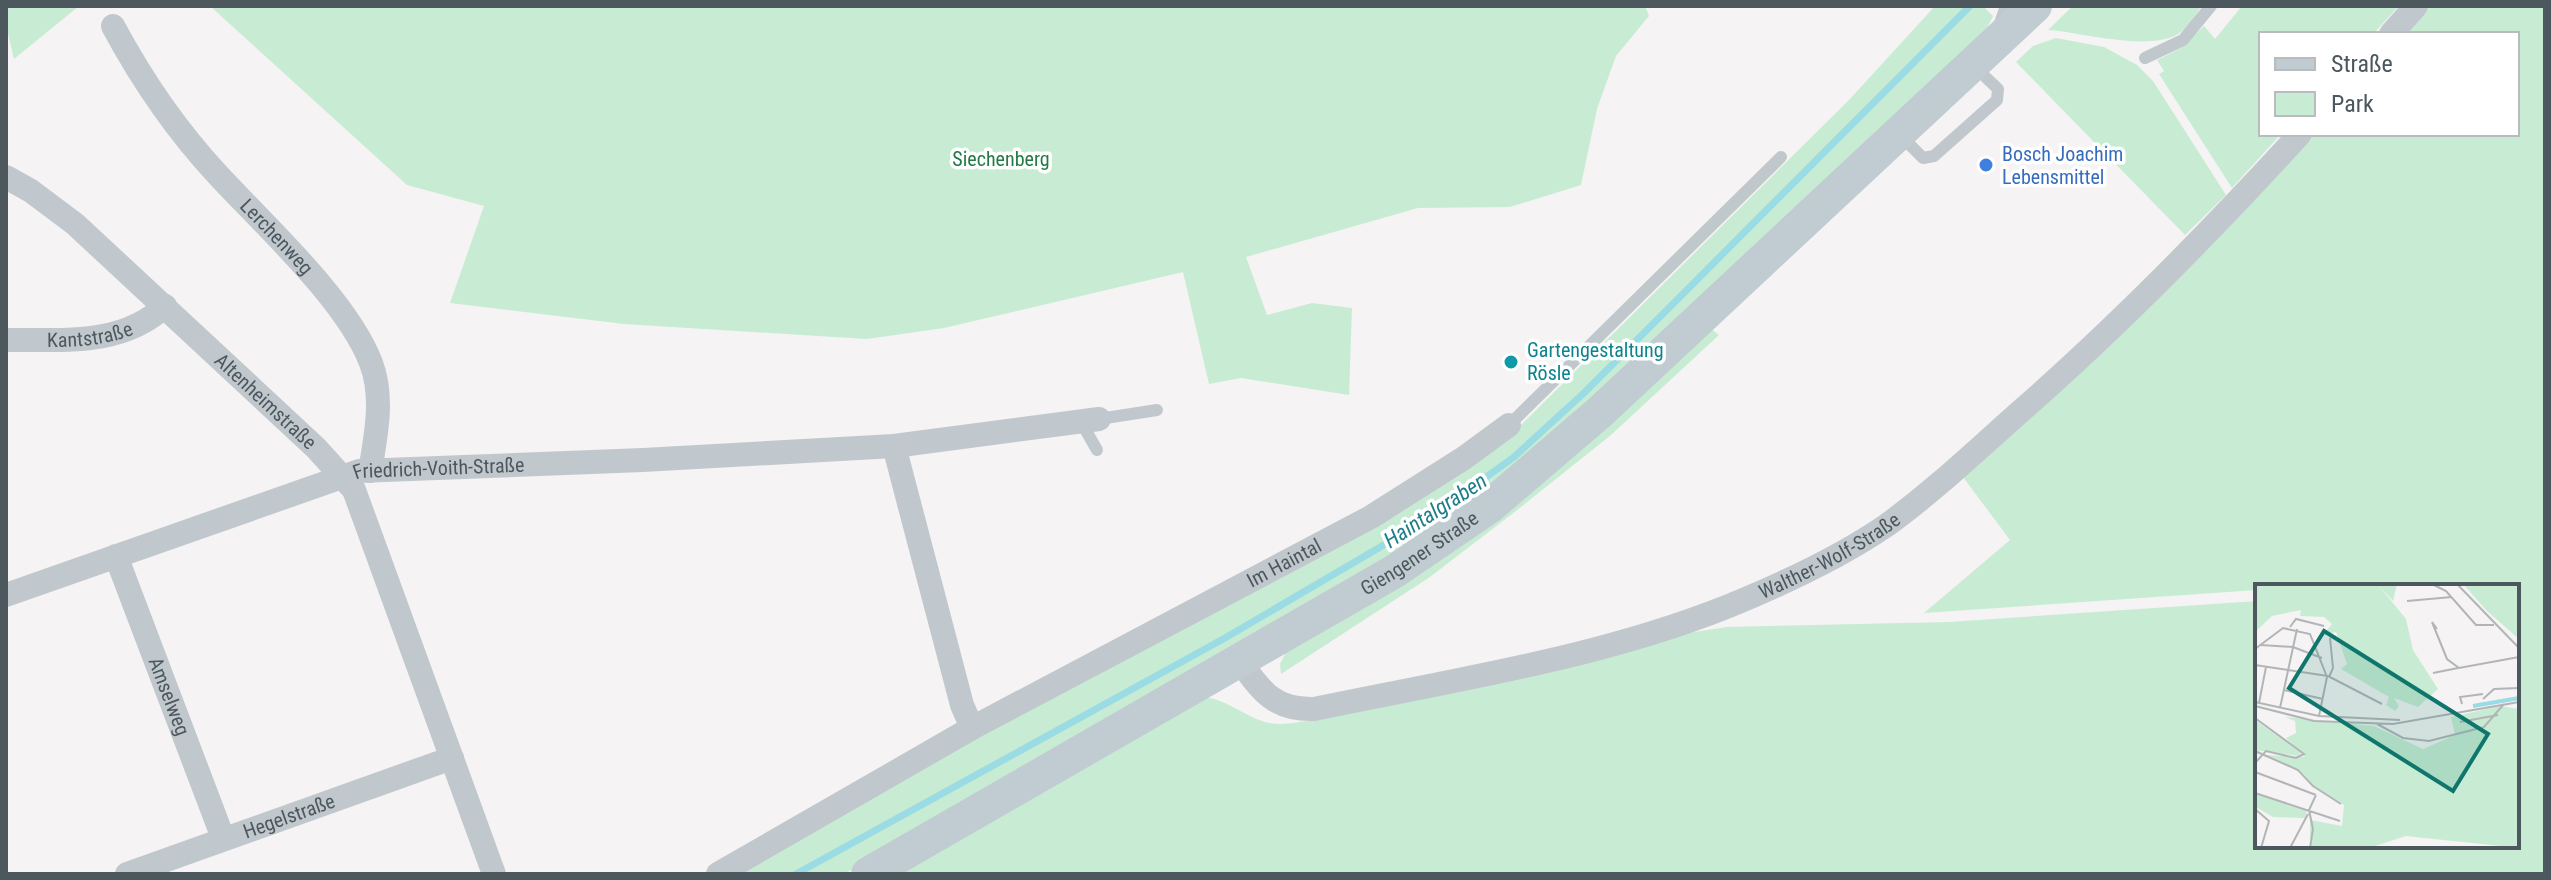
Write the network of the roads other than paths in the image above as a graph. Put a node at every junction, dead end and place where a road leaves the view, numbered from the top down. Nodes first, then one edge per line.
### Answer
1 (2006, 6) edge
2 (2035, 6) edge
3 (2211, 6) edge
4 (2416, 6) edge
5 (113, 26) dead end
6 (2393, 32) edge
7 (1998, 41) junction
8 (2145, 58) dead end
9 (2298, 136) edge
10 (1781, 157) dead end
11 (6, 177) edge
12 (165, 306) junction
13 (6, 340) edge
14 (1157, 410) dead end
15 (1090, 421) junction
16 (1509, 425) joint
17 (894, 446) junction
18 (1097, 450) dead end
19 (370, 471) junction
20 (343, 475) junction
21 (116, 556) junction
22 (6, 595) edge
23 (1240, 661) junction
24 (972, 728) junction
25 (452, 758) junction
26 (223, 838) junction
27 (127, 874) edge
28 (494, 874) edge
29 (718, 874) edge
30 (868, 874) edge

1 - 7 lane
2 - 7 main road, Giengener Straße
3 - 8 lane
4 - 6 street
5 - 19 street, Lerchenweg
7 - 23 main road, Giengener Straße
9 - 23 street, Walther-Wolf-Straße
10 - 16 lane, Im Haintal
11 - 12 street, Altenheimstraße
12 - 13 street, Kantstraße
12 - 20 street, Altenheimstraße
14 - 15 lane
15 - 17 street, Friedrich-Voith-Straße
15 - 18 lane
16 - 24 street, Im Haintal
17 - 19 street, Friedrich-Voith-Straße
17 - 24 street
19 - 20 street, Friedrich-Voith-Straße
20 - 21 street, Friedrich-Voith-Straße
20 - 25 street, Altenheimstraße
21 - 22 street, Friedrich-Voith-Straße
21 - 26 street, Amselweg
23 - 30 main road, Giengener Straße
24 - 29 street, Im Haintal
25 - 26 street, Hegelstraße
25 - 28 street, Altenheimstraße
26 - 27 street, Hegelstraße

